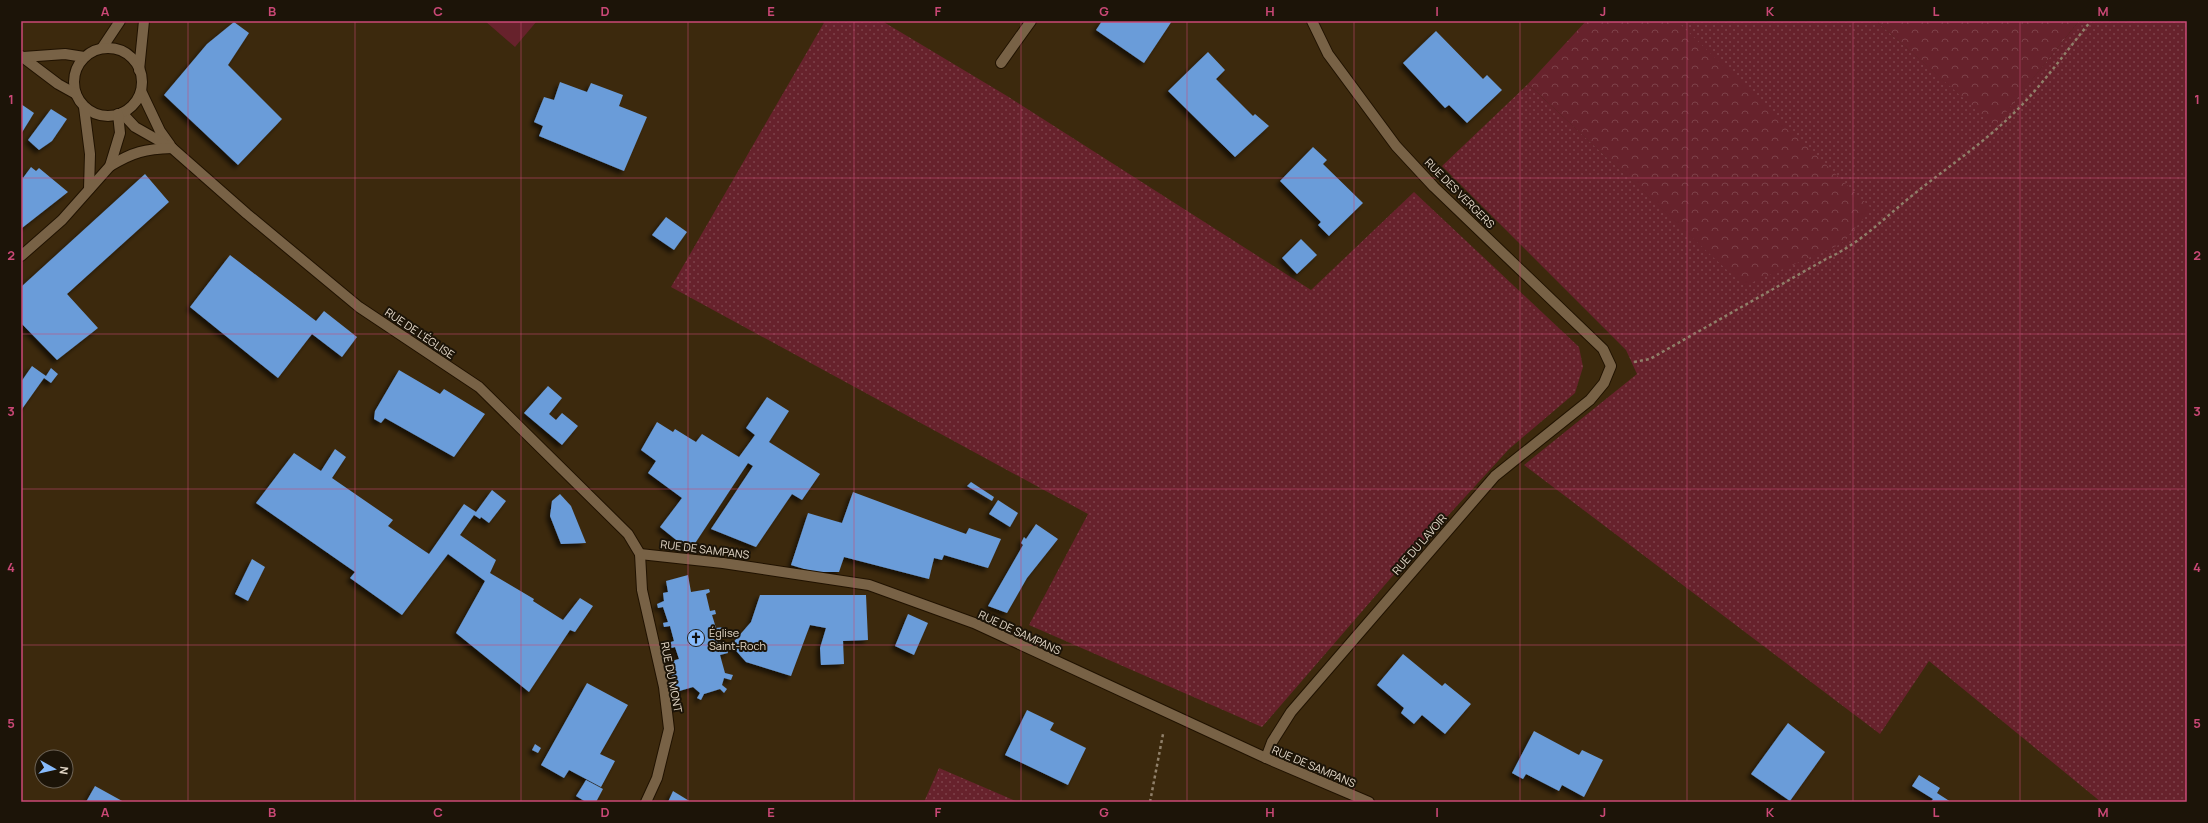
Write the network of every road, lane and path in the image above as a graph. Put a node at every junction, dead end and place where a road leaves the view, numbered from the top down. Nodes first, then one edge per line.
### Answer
1 (120, 21) edge
2 (144, 21) edge
3 (1031, 21) edge
4 (1312, 21) edge
5 (2091, 21) edge
6 (102, 48) junction
7 (22, 56) edge
8 (84, 57) junction
9 (1001, 63) dead end
10 (139, 70) junction
11 (141, 91) junction
12 (76, 94) junction
13 (84, 107) junction
14 (120, 114) junction
15 (172, 148) junction
16 (110, 166) junction
17 (89, 189) junction
18 (21, 256) edge
19 (1611, 366) junction
20 (640, 554) junction
21 (1167, 712) junction
22 (1266, 758) junction
23 (646, 802) edge
24 (1150, 802) edge
25 (1368, 802) edge

1 - 6 street
2 - 10 street
3 - 9 street
4 - 19 street, RUE DES VERGERS
5 - 19 path
6 - 8 street
6 - 10 street
7 - 8 street
7 - 12 street
8 - 12 street
10 - 11 street
11 - 14 street
11 - 15 street, RUE DE L'ÉGLISE
12 - 13 street
13 - 14 street
13 - 17 street
14 - 15 street, RUE DE L'ÉGLISE
14 - 16 street
15 - 16 street
15 - 20 street, RUE DE L'ÉGLISE
16 - 17 street
17 - 18 street
19 - 22 street, RUE DU LAVOIR
20 - 21 street, RUE DE SAMPANS
20 - 23 street, RUE DU MONT
21 - 22 street, RUE DE SAMPANS
21 - 24 path
22 - 25 street, RUE DE SAMPANS

